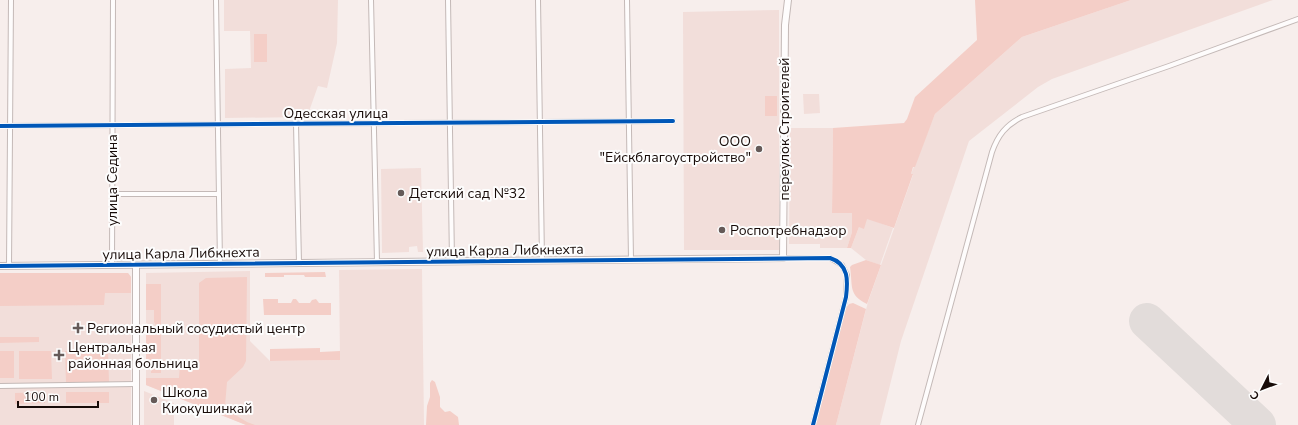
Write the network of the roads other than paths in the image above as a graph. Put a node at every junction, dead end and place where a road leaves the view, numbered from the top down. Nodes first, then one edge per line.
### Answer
1 (11, 0) edge
2 (113, 0) edge
3 (216, 0) edge
4 (371, 0) edge
5 (448, 0) edge
6 (538, 0) edge
7 (627, 0) edge
8 (788, 0) edge
9 (1298, 19) edge
10 (629, 121) junction
11 (673, 121) dead end
12 (540, 122) junction
13 (450, 123) junction
14 (218, 124) junction
15 (296, 124) junction
16 (374, 124) junction
17 (112, 125) junction
18 (0, 126) edge
19 (10, 126) junction
20 (112, 194) junction
21 (219, 194) junction
22 (783, 258) junction
23 (542, 260) junction
24 (631, 260) junction
25 (452, 261) junction
26 (377, 262) junction
27 (299, 263) junction
28 (136, 264) junction
29 (220, 264) junction
30 (112, 265) junction
31 (0, 266) edge
32 (9, 266) junction
33 (136, 384) junction
34 (0, 386) edge
35 (136, 425) edge
36 (813, 425) edge
37 (918, 425) edge

1 - 19 street
2 - 17 street, улица Седина
3 - 14 street
4 - 16 street
5 - 13 street
6 - 12 street
7 - 10 street
8 - 22 street, переулок Строителей
9 - 37 street
10 - 11 street, Одесская улица
10 - 12 street, Одесская улица
10 - 24 street
12 - 13 street, Одесская улица
12 - 23 street
13 - 16 street, Одесская улица
13 - 25 street
14 - 15 street, Одесская улица
14 - 17 street, Одесская улица
14 - 21 street
15 - 16 street, Одесская улица
15 - 27 street
16 - 26 street
17 - 19 street, Одесская улица
17 - 20 street, улица Седина
18 - 19 street, Одесская улица
19 - 32 street
20 - 21 street
20 - 30 street, улица Седина
21 - 29 street
22 - 24 street, улица Карла Либкнехта
22 - 36 street, улица Карла Либкнехта
23 - 24 street, улица Карла Либкнехта
23 - 25 street, улица Карла Либкнехта
25 - 26 street, улица Карла Либкнехта
26 - 27 street, улица Карла Либкнехта
27 - 29 street, улица Карла Либкнехта
28 - 29 street, улица Карла Либкнехта
28 - 30 street, улица Карла Либкнехта
28 - 33 street
30 - 32 street, улица Карла Либкнехта
31 - 32 street, улица Карла Либкнехта
33 - 34 street
33 - 35 street

